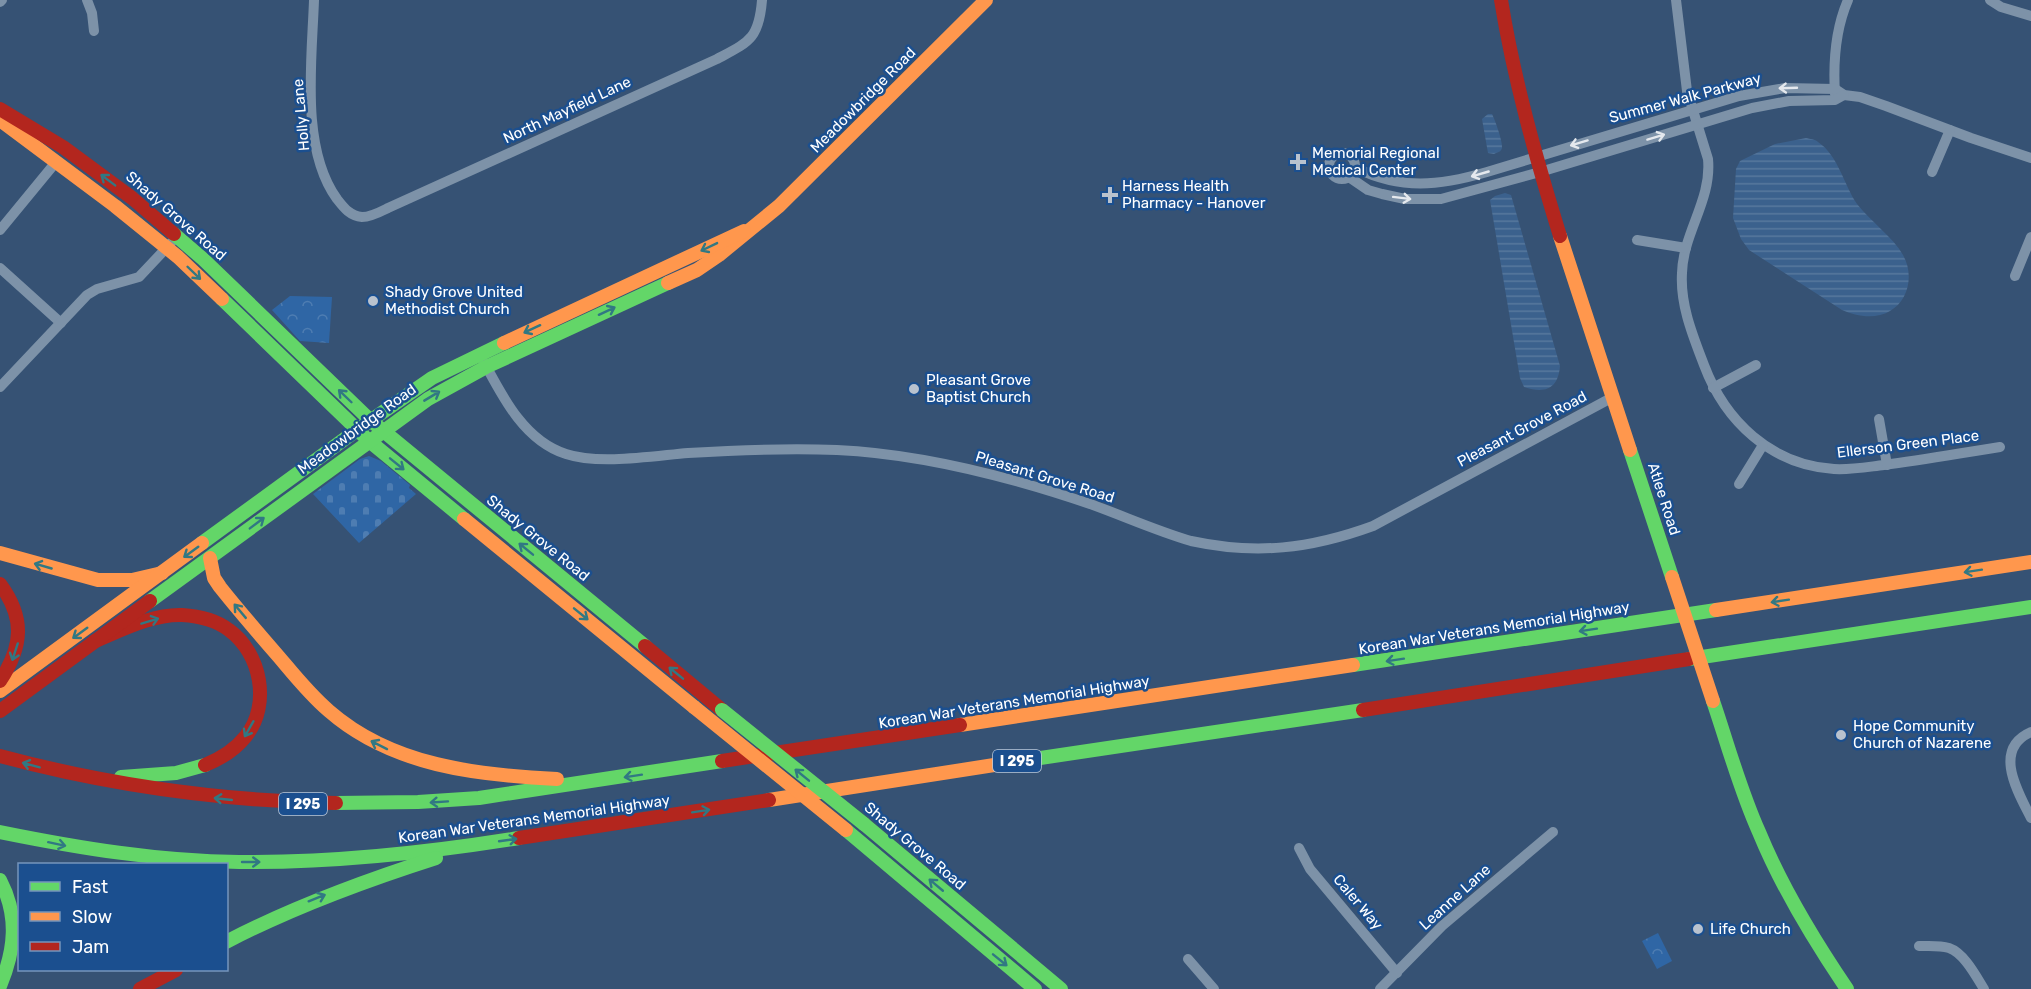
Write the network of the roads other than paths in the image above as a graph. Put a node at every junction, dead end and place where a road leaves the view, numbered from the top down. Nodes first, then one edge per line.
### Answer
1 (87, 0) edge
2 (314, 0) edge
3 (762, 0) edge
4 (986, 0) edge
5 (1501, 0) edge
6 (1676, 0) edge
7 (1848, 0) edge
8 (1990, 0) edge
9 (2031, 16) edge
10 (94, 31) dead end
11 (1838, 95) junction
12 (0, 109) edge
13 (1693, 110) junction
14 (0, 120) edge
15 (1698, 124) junction
16 (1950, 130) junction
17 (1536, 156) junction
18 (2031, 158) edge
19 (56, 162) junction
20 (1356, 168) junction
21 (1540, 172) junction
22 (1932, 172) dead end
23 (1349, 177) junction
24 (355, 215) joint
25 (762, 222) junction
26 (0, 230) edge
27 (177, 236) junction
28 (2031, 237) edge
29 (1637, 240) dead end
30 (167, 248) junction
31 (1686, 248) junction
32 (0, 268) edge
33 (2015, 276) dead end
34 (61, 323) junction
35 (479, 354) junction
36 (1755, 365) dead end
37 (486, 367) junction
38 (0, 387) edge
39 (1713, 387) junction
40 (1613, 397) junction
41 (1879, 419) dead end
42 (370, 420) junction
43 (357, 430) junction
44 (382, 430) junction
45 (368, 440) junction
46 (1763, 445) junction
47 (2000, 447) dead end
48 (1887, 465) junction
49 (1740, 484) dead end
50 (0, 553) edge
51 (210, 558) junction
52 (2031, 562) edge
53 (162, 573) junction
54 (0, 584) edge
55 (2031, 607) edge
56 (95, 641) junction
57 (0, 681) edge
58 (0, 691) edge
59 (0, 711) edge
60 (2031, 732) edge
61 (0, 756) edge
62 (92, 779) junction
63 (601, 781) junction
64 (2031, 818) edge
65 (0, 832) edge
66 (1553, 832) dead end
67 (481, 844) junction
68 (1299, 848) dead end
69 (0, 880) edge
70 (981, 922) junction
71 (970, 935) junction
72 (228, 941) edge
73 (1919, 946) dead end
74 (1188, 959) dead end
75 (172, 971) edge
76 (1397, 974) junction
77 (0, 986) edge
78 (140, 989) edge
79 (1035, 989) edge
80 (1061, 989) edge
81 (1214, 989) edge
82 (1380, 989) edge
83 (1847, 989) edge
84 (1984, 989) edge

1 - 10 street
2 - 24 street, Holly Lane
3 - 24 street, North Mayfield Lane
4 - 25 main road, Meadowbridge Road
5 - 17 main road, Atlee Road
6 - 13 street, Ellerson Green Place
7 - 11 street
8 - 9 street
11 -> 13 street, Summer Walk Parkway
11 - 15 street, Summer Walk Parkway
11 - 16 street, Summer Walk Parkway
27 -> 12 main road, Shady Grove Road
13 - 15 street, Ellerson Green Place
13 -> 17 street, Summer Walk Parkway
14 - 19 main road, Shady Grove Road
21 -> 15 street, Summer Walk Parkway
15 - 31 street, Ellerson Green Place
16 - 18 street, Summer Walk Parkway
16 - 22 street
17 -> 20 street, Summer Walk Parkway
17 - 21 main road, Atlee Road
19 - 26 street
19 - 30 main road, Shady Grove Road
20 - 23 street
20 - 23 street
23 -> 21 street, Summer Walk Parkway
21 - 40 main road, Atlee Road
25 -> 35 main road, Meadowbridge Road
37 -> 25 main road, Meadowbridge Road
27 - 30 street
42 -> 27 main road, Shady Grove Road
28 - 33 street
29 - 31 street
30 - 34 street
30 -> 43 main road, Shady Grove Road
31 - 39 street, Ellerson Green Place
32 - 34 street
34 - 38 street
35 - 37 street, Pleasant Grove Road
35 - 42 main road, Meadowbridge Road
36 - 39 street
37 - 40 street, Pleasant Grove Road
44 -> 37 main road, Meadowbridge Road
39 - 46 street, Ellerson Green Place
40 - 83 main road, Atlee Road, bridge
41 - 48 street
42 - 43 main road, Meadowbridge Road
42 - 44 main road, Shady Grove Road
43 - 45 main road, Shady Grove Road
43 -> 53 main road, Meadowbridge Road
44 - 45 main road, Meadowbridge Road
70 -> 44 main road, Shady Grove Road, bridge
51 -> 45 main road, Meadowbridge Road
45 -> 71 main road, Shady Grove Road, bridge
46 - 48 street, Ellerson Green Place
46 - 49 street
47 - 48 street, Ellerson Green Place
53 -> 50 main road
51 - 56 main road, Meadowbridge Road
63 -> 51 main road
52 -> 63 main road, Korean War Veterans Memorial Highway / I 295
53 -> 58 main road, Meadowbridge Road
54 -> 57 main road
67 -> 55 main road, Korean War Veterans Memorial Highway / I 295
56 - 59 main road, Meadowbridge Road
56 -> 62 main road
60 - 64 street
62 -> 61 main road, Korean War Veterans Memorial Highway / I 295
63 -> 62 main road, Korean War Veterans Memorial Highway / I 295
65 -> 67 main road, Korean War Veterans Memorial Highway / I 295
66 - 76 street, Leanne Lane
72 -> 67 main road
68 - 76 street, Caler Way
69 - 77 main road
70 - 71 main road
70 - 80 main road, Shady Grove Road
71 -> 79 main road, Shady Grove Road
73 - 84 street
74 - 81 street
75 - 78 main road
76 - 82 street, Leanne Lane

